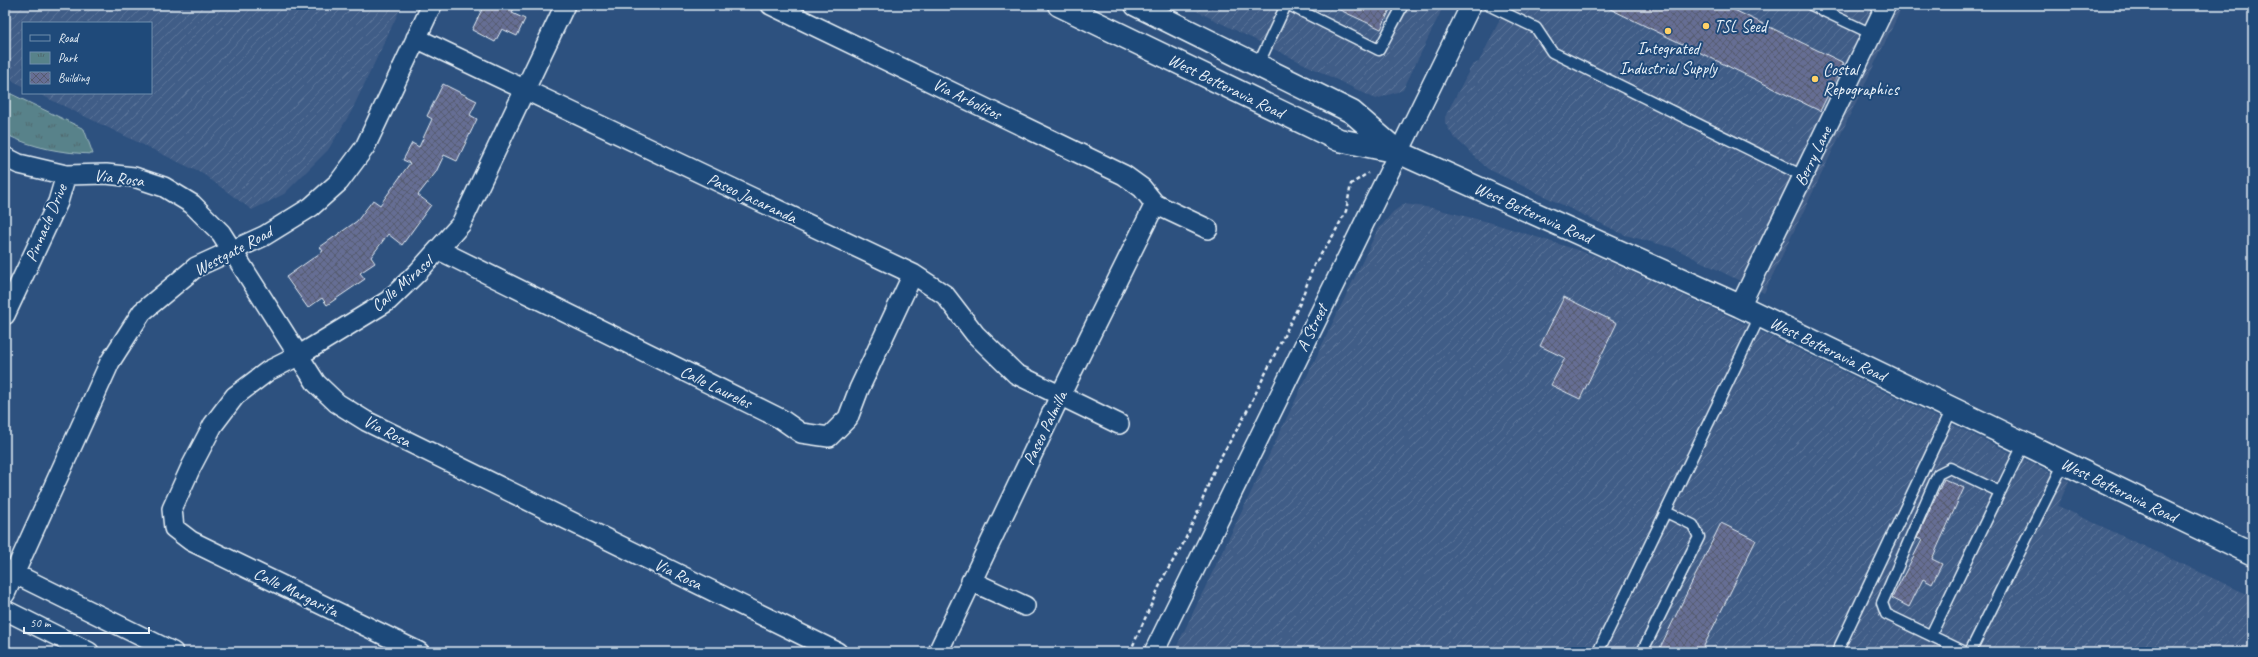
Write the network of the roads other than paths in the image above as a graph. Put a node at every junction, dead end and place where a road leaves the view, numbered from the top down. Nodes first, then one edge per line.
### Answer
1 (432, 5) edge
2 (565, 5) edge
3 (771, 5) edge
4 (1059, 5) edge
5 (1136, 5) edge
6 (1288, 5) edge
7 (1403, 5) edge
8 (1471, 5) edge
9 (1488, 5) edge
10 (1810, 5) edge
11 (1886, 5) edge
12 (1872, 34) junction
13 (416, 38) junction
14 (1258, 65) junction
15 (524, 91) junction
16 (1398, 152) junction
17 (5, 157) edge
18 (66, 175) junction
19 (1803, 176) junction
20 (1155, 204) junction
21 (1208, 229) dead end
22 (232, 250) junction
23 (439, 250) junction
24 (913, 274) junction
25 (1740, 306) junction
26 (5, 315) edge
27 (1760, 316) junction
28 (298, 356) junction
29 (1060, 396) junction
30 (1952, 409) junction
31 (1119, 424) dead end
32 (2024, 444) junction
33 (2064, 463) junction
34 (2000, 492) junction
35 (1666, 512) junction
36 (174, 528) joint
37 (2253, 554) edge
38 (10, 571) edge
39 (971, 581) junction
40 (5, 594) edge
41 (1025, 606) dead end
42 (5, 610) edge
43 (1931, 635) junction
44 (89, 652) edge
45 (172, 652) edge
46 (419, 652) edge
47 (837, 652) edge
48 (938, 652) edge
49 (1154, 652) edge
50 (1598, 652) edge
51 (1642, 652) edge
52 (1837, 652) edge
53 (1965, 652) edge
54 (1970, 652) edge

1 - 13 street, Westgate Road
2 - 15 street, Calle Mirasol
3 - 20 street, Via Arbolitos
4 - 16 street, West Betteravia Road
5 - 14 street, West Betteravia Road
6 - 7 lane
6 - 14 lane
8 - 16 street, A Street
9 - 19 lane
10 - 12 lane
11 - 12 street, Berry Lane
12 - 19 street, Berry Lane
13 - 15 street, Paseo Jacaranda
13 - 22 street, Westgate Road
14 - 16 street, West Betteravia Road
15 - 23 street, Calle Mirasol
15 - 24 street, Paseo Jacaranda
16 - 25 street, West Betteravia Road
16 - 49 street, A Street
17 - 18 street, Via Rosa
18 - 22 street, Via Rosa
18 - 26 street, Pinnacle Drive
19 - 25 street, Berry Lane
20 - 21 street
20 - 29 street, Paseo Palmilla
22 - 28 street, Via Rosa
22 - 38 street, Westgate Road
23 - 24 street, Calle Laureles
23 - 28 street, Calle Mirasol
24 - 29 street, Paseo Jacaranda
25 - 27 street, West Betteravia Road
27 - 30 street, West Betteravia Road
27 - 35 lane
28 - 36 street, Calle Mirasol
28 - 47 street, Via Rosa
29 - 31 street, Paseo Jacaranda
29 - 39 street, Paseo Palmilla
30 - 32 street, West Betteravia Road
30 - 52 lane
32 - 33 street, West Betteravia Road
32 - 34 lane
33 - 37 street, West Betteravia Road
33 - 54 lane
34 - 43 lane
34 - 43 lane
35 - 50 lane
35 - 51 lane
36 - 46 street, Calle Margarita
38 - 40 street, Westgate Road
38 - 45 street
39 - 41 street
39 - 48 street, Paseo Palmilla
42 - 44 street
43 - 53 lane

